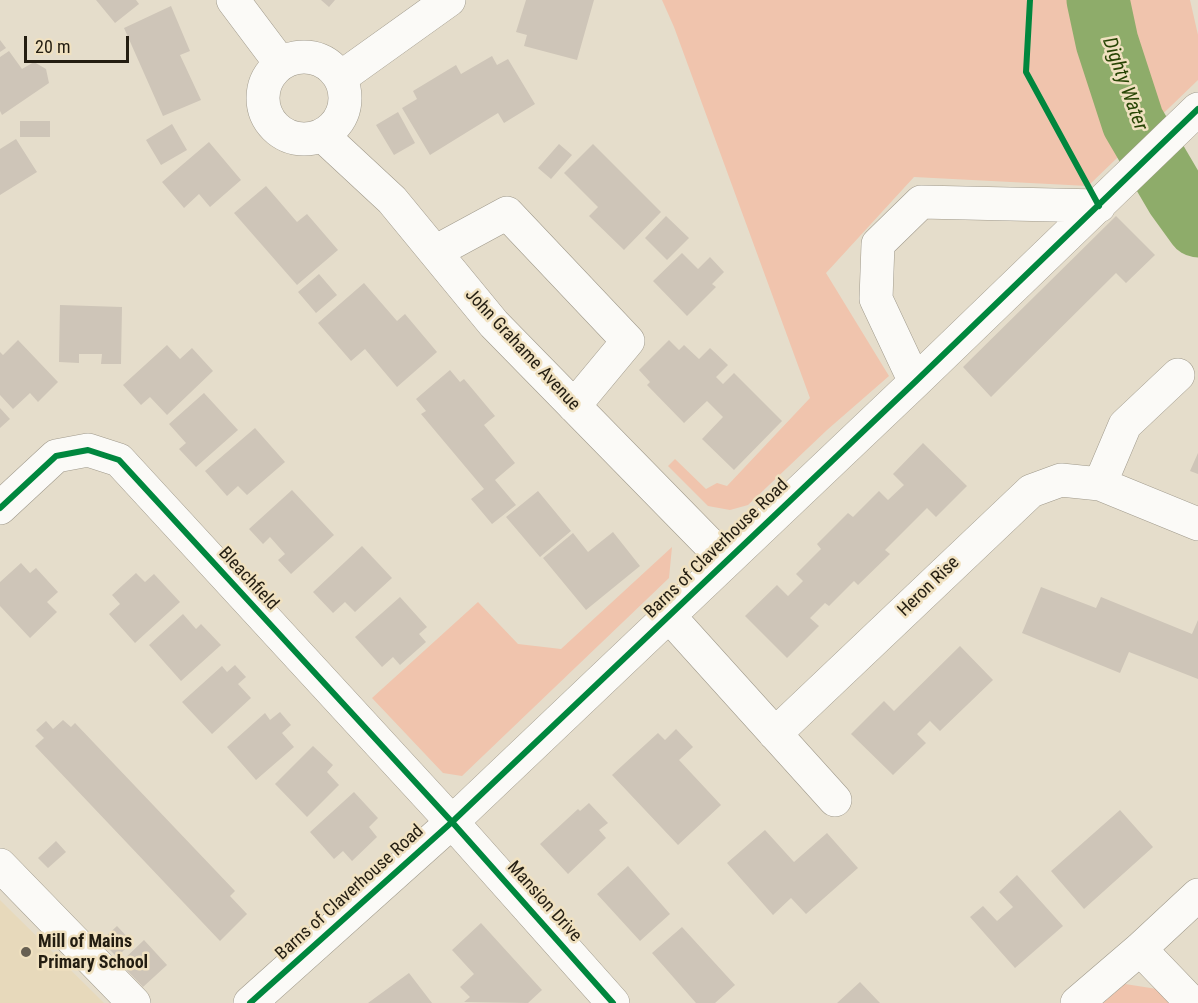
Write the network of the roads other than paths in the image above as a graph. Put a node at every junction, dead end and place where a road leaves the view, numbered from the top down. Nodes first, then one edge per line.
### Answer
1 (232, 0) edge
2 (449, 0) edge
3 (281, 64) junction
4 (340, 78) junction
5 (1197, 109) edge
6 (322, 135) junction
7 (1108, 197) junction
8 (435, 252) junction
9 (1178, 375) dead end
10 (915, 382) junction
11 (574, 406) junction
12 (1100, 484) junction
13 (0, 508) edge
14 (1198, 524) edge
15 (726, 561) junction
16 (669, 616) junction
17 (775, 734) junction
18 (835, 800) dead end
19 (452, 822) junction
20 (0, 865) edge
21 (1198, 895) edge
22 (1140, 949) junction
23 (268, 997) edge
24 (134, 1003) edge
25 (613, 1003) edge
26 (1077, 1003) edge
27 (1192, 1003) edge

1 - 3 street
2 - 4 street
3 - 4 street
3 - 6 street
4 - 6 street
5 - 7 street, Barns of Claverhouse Road
6 - 8 street, John Grahame Avenue
7 - 10 street, Barns of Claverhouse Road
7 - 10 street
8 - 11 street, John Grahame Avenue
8 - 11 street
9 - 12 street
10 - 15 street, Barns of Claverhouse Road
11 - 15 street, John Grahame Avenue
12 - 14 street, Heron Rise
12 - 17 street, Heron Rise
13 - 19 street, Bleachfield
15 - 16 street, Barns of Claverhouse Road
16 - 17 street
16 - 19 street, Barns of Claverhouse Road
17 - 18 street
19 - 23 street, Barns of Claverhouse Road
19 - 25 street, Mansion Drive
20 - 24 street
21 - 22 street
22 - 26 street
22 - 27 street

